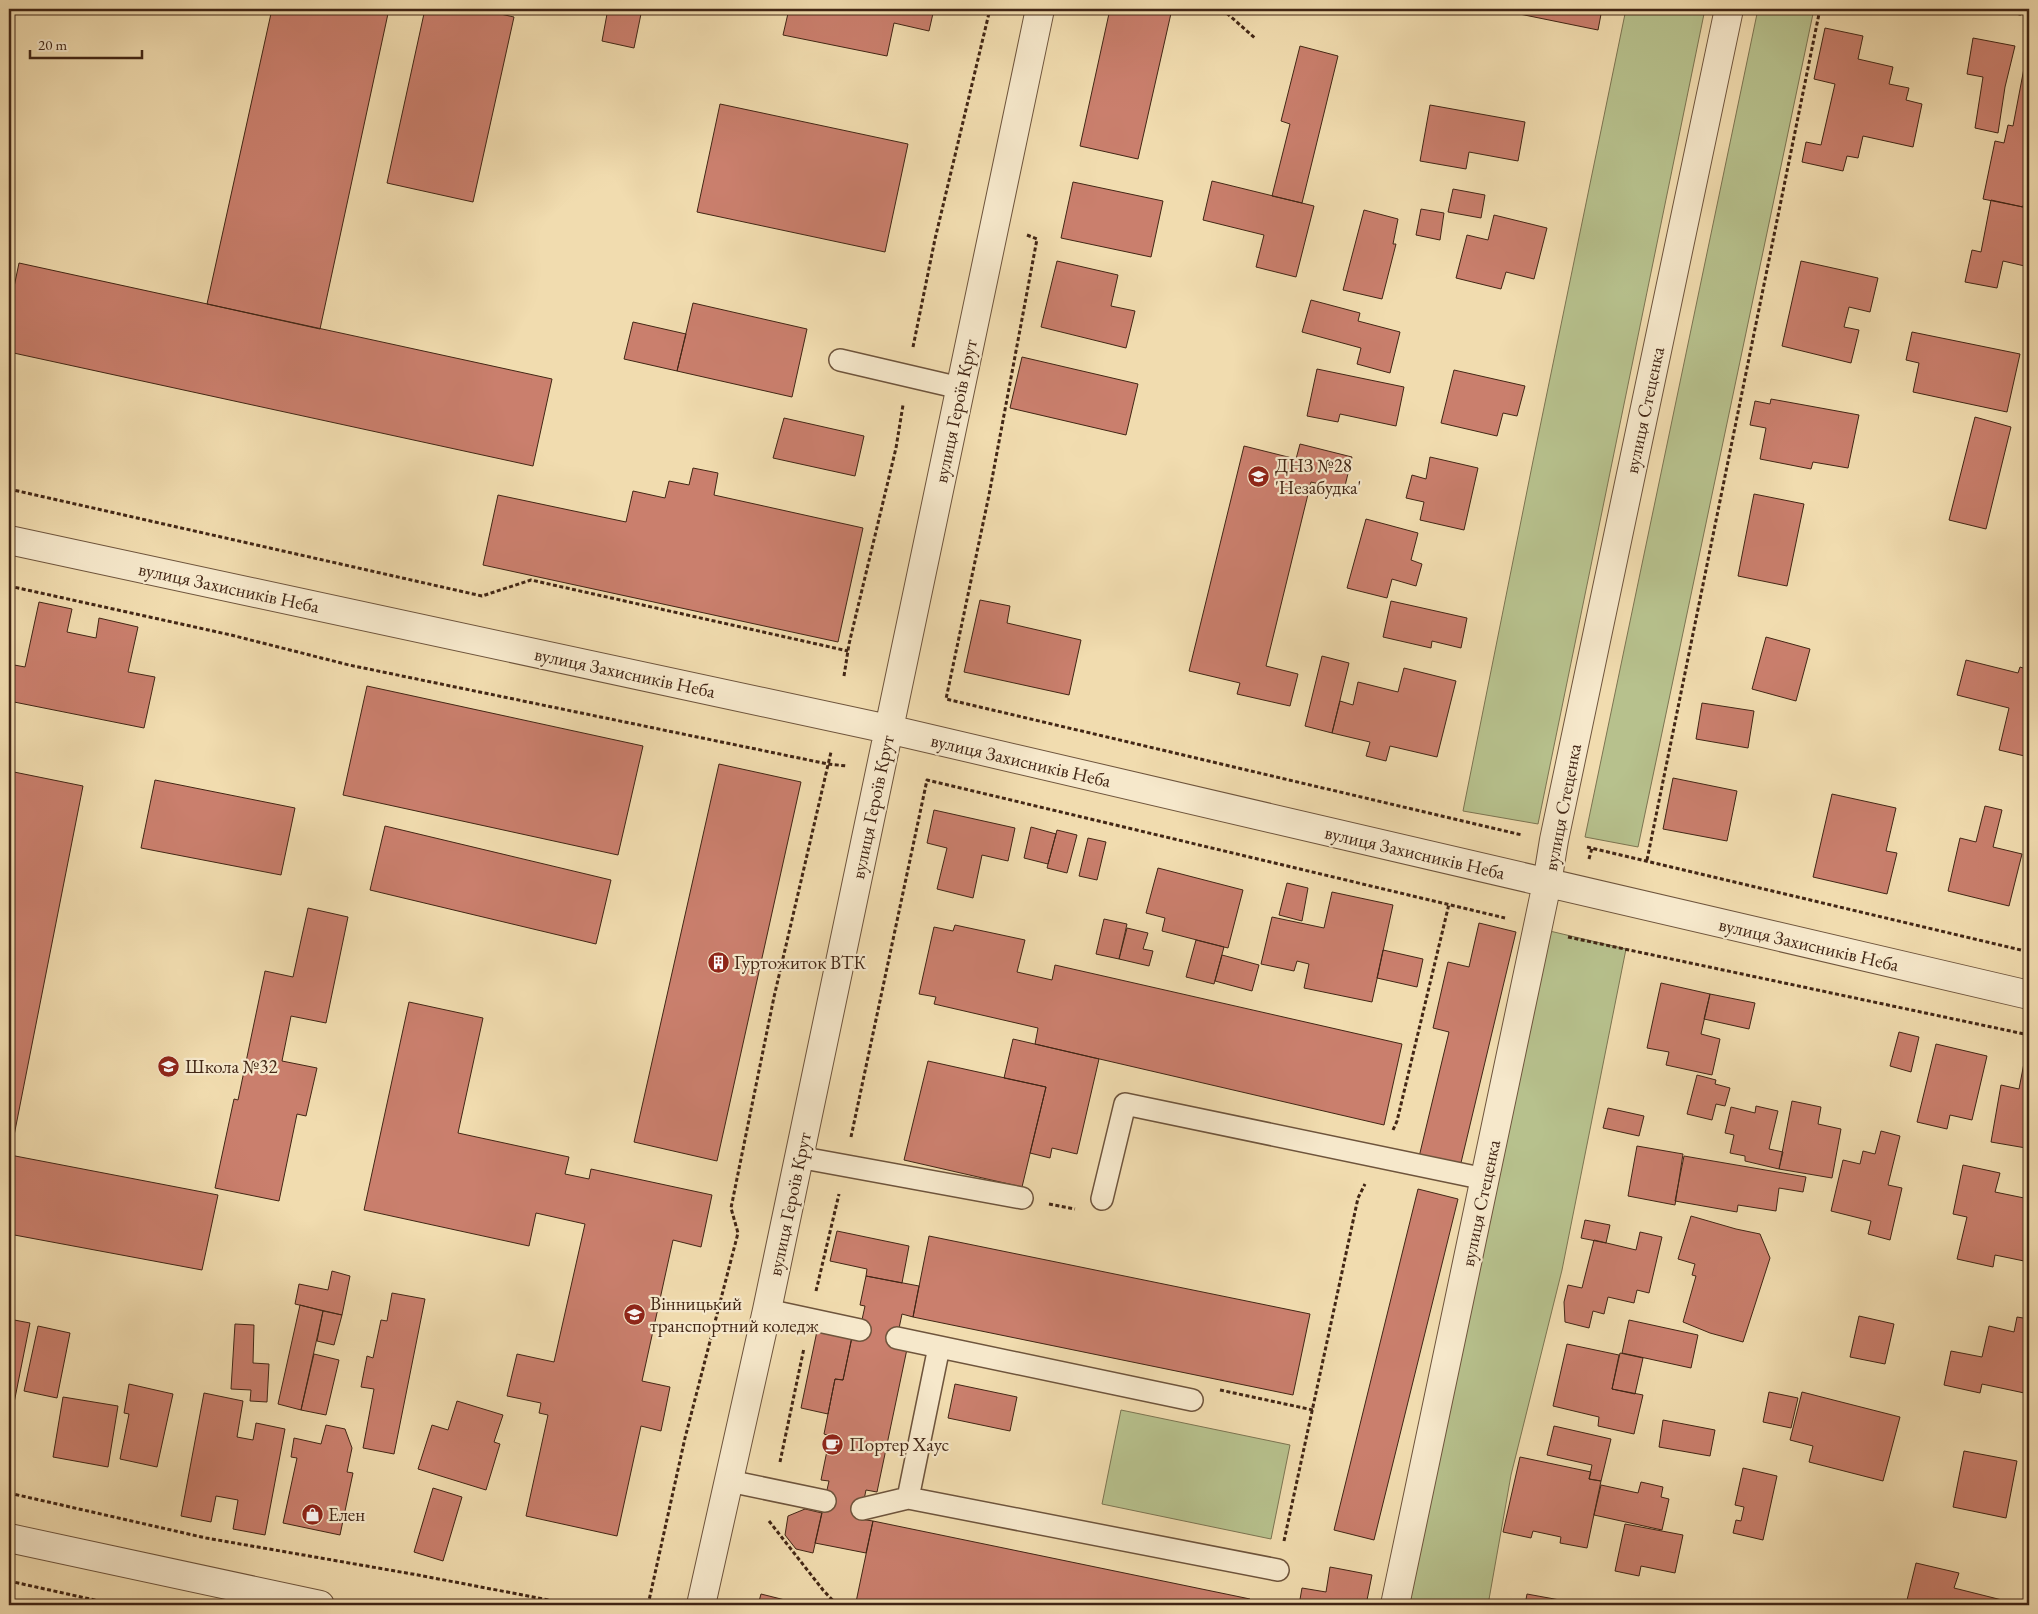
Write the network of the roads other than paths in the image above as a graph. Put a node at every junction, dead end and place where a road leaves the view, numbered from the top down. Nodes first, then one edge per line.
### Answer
1 (1040, 9) edge
2 (1729, 9) edge
3 (840, 360) dead end
4 (960, 388) junction
5 (9, 540) edge
6 (888, 729) junction
7 (1547, 883) junction
8 (2029, 995) edge
9 (798, 1157) junction
10 (1485, 1179) junction
11 (1022, 1198) road end
12 (1102, 1199) road end
13 (767, 1310) junction
14 (860, 1330) dead end
15 (897, 1338) dead end
16 (939, 1347) junction
17 (1192, 1400) road end
18 (729, 1481) junction
19 (908, 1498) junction
20 (824, 1501) dead end
21 (862, 1509) dead end
22 (9, 1538) edge
23 (1278, 1570) road end
24 (320, 1605) edge
25 (700, 1605) edge
26 (1395, 1605) edge

1 - 4 street, вулиця Героїв Крут
2 - 7 street, вулиця Стеценка
3 - 4 lane
4 - 6 street, вулиця Героїв Крут
5 - 6 street, вулиця Захисників Неба
6 - 7 street, вулиця Захисників Неба
6 - 9 street, вулиця Героїв Крут
7 - 8 street, вулиця Захисників Неба
7 - 10 street, вулиця Стеценка
9 - 11 lane
9 - 13 street, вулиця Героїв Крут
10 - 12 lane
10 - 26 street, вулиця Стеценка
13 - 14 lane
13 - 18 street, вулиця Героїв Крут
15 - 16 lane
16 - 17 lane
16 - 19 lane
18 - 20 lane
18 - 25 street, вулиця Героїв Крут
19 - 21 lane
19 - 23 lane
22 - 24 street

